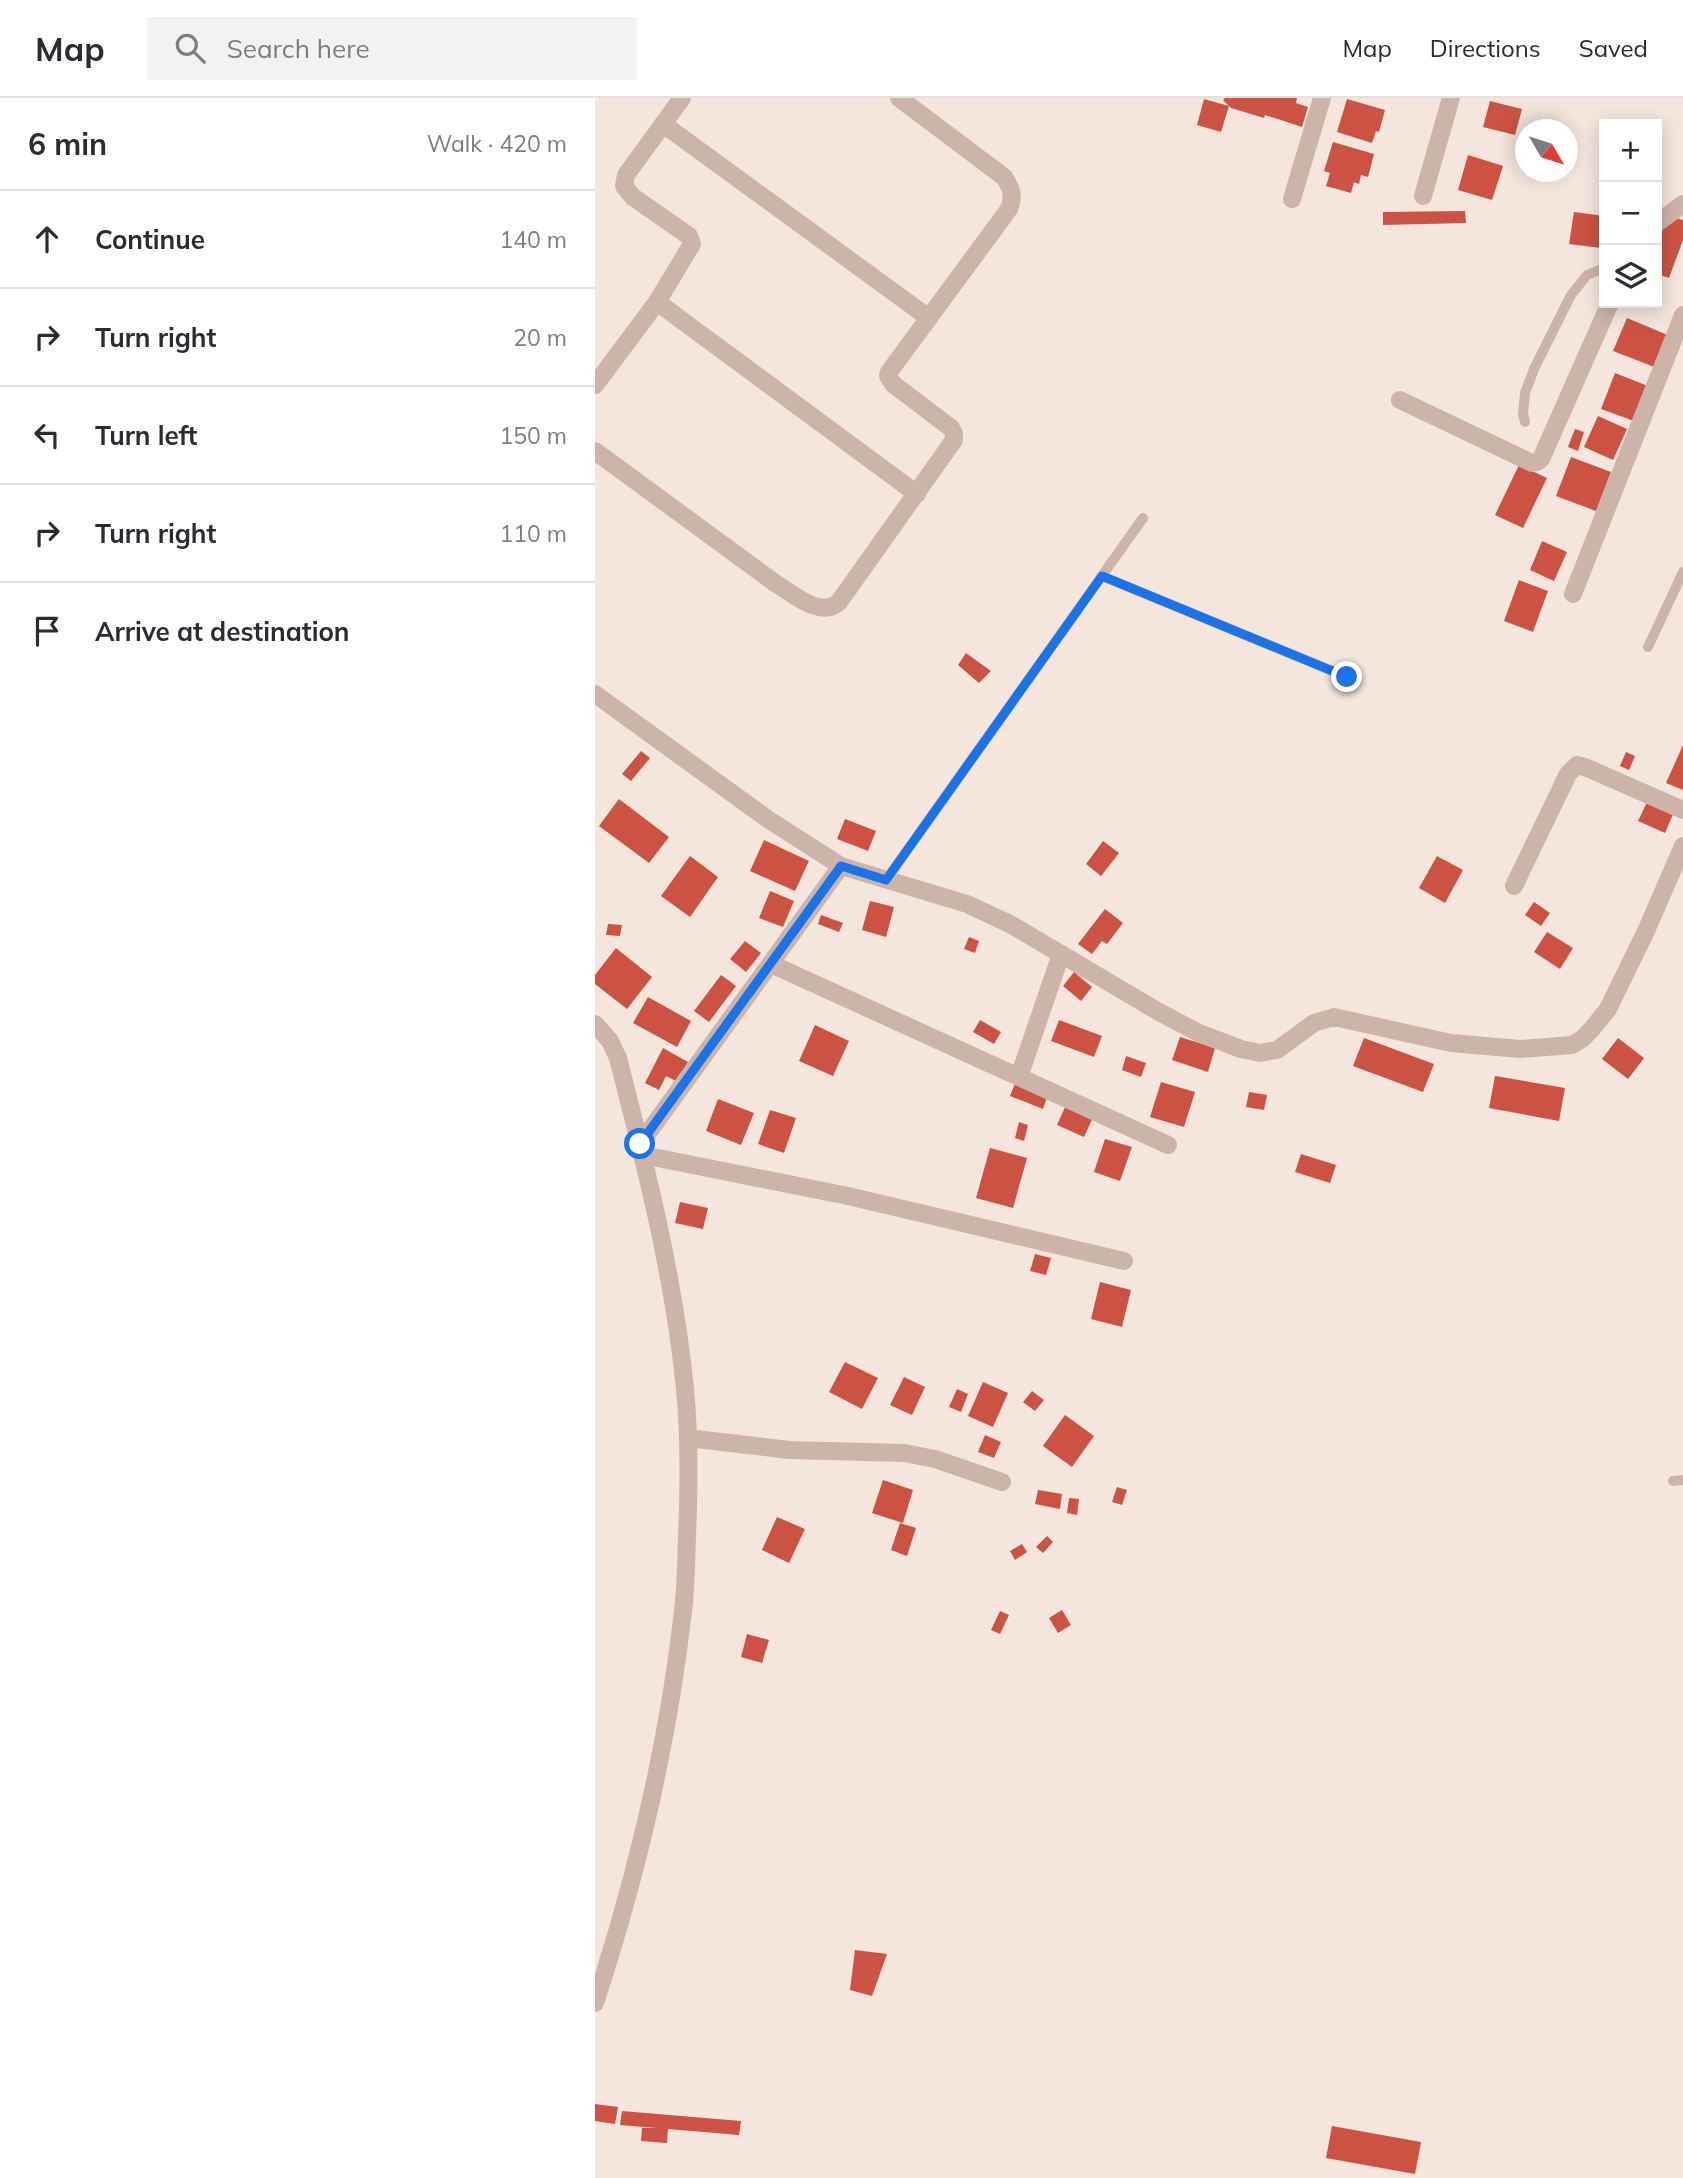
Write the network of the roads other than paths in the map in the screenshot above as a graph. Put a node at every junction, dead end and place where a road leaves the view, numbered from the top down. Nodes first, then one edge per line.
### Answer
1 (682, 98) edge
2 (899, 98) edge
3 (1322, 98) edge
4 (1451, 98) edge
5 (663, 124) junction
6 (1423, 197) dead end
7 (1292, 199) dead end
8 (1683, 204) edge
9 (1662, 219) edge
10 (1599, 270) edge
11 (657, 302) junction
12 (1608, 308) edge
13 (1683, 315) edge
14 (929, 318) junction
15 (595, 385) edge
16 (1400, 400) dead end
17 (1525, 422) dead end
18 (595, 452) edge
19 (917, 494) junction
20 (1143, 518) dead end
21 (1683, 572) edge
22 (1102, 576) junction
23 (1573, 594) dead end
24 (1648, 647) dead end
25 (1347, 677) dead end
26 (595, 694) edge
27 (1683, 810) edge
28 (1683, 846) edge
29 (841, 866) junction
30 (886, 880) junction
31 (1514, 886) dead end
32 (1061, 954) junction
33 (771, 964) junction
34 (595, 1024) edge
35 (1019, 1077) junction
36 (1168, 1145) dead end
37 (641, 1149) junction
38 (1124, 1261) dead end
39 (688, 1438) junction
40 (1002, 1482) dead end
41 (595, 2003) edge

1 - 5 street
2 - 14 street
3 - 7 street
4 - 6 street
5 - 11 street
5 - 14 street
8 - 9 street
10 - 17 lane
11 - 15 street
11 - 19 street
12 - 16 street
13 - 23 street
14 - 19 street
18 - 19 street
20 - 22 lane
21 - 24 lane
22 - 25 lane
22 - 30 lane
26 - 29 street
27 - 31 street
28 - 32 street
29 - 30 street
29 - 33 street
30 - 32 street
32 - 35 street
33 - 35 street
33 - 37 street
34 - 37 street
35 - 36 street
37 - 38 street
37 - 39 street
39 - 40 street
39 - 41 street

